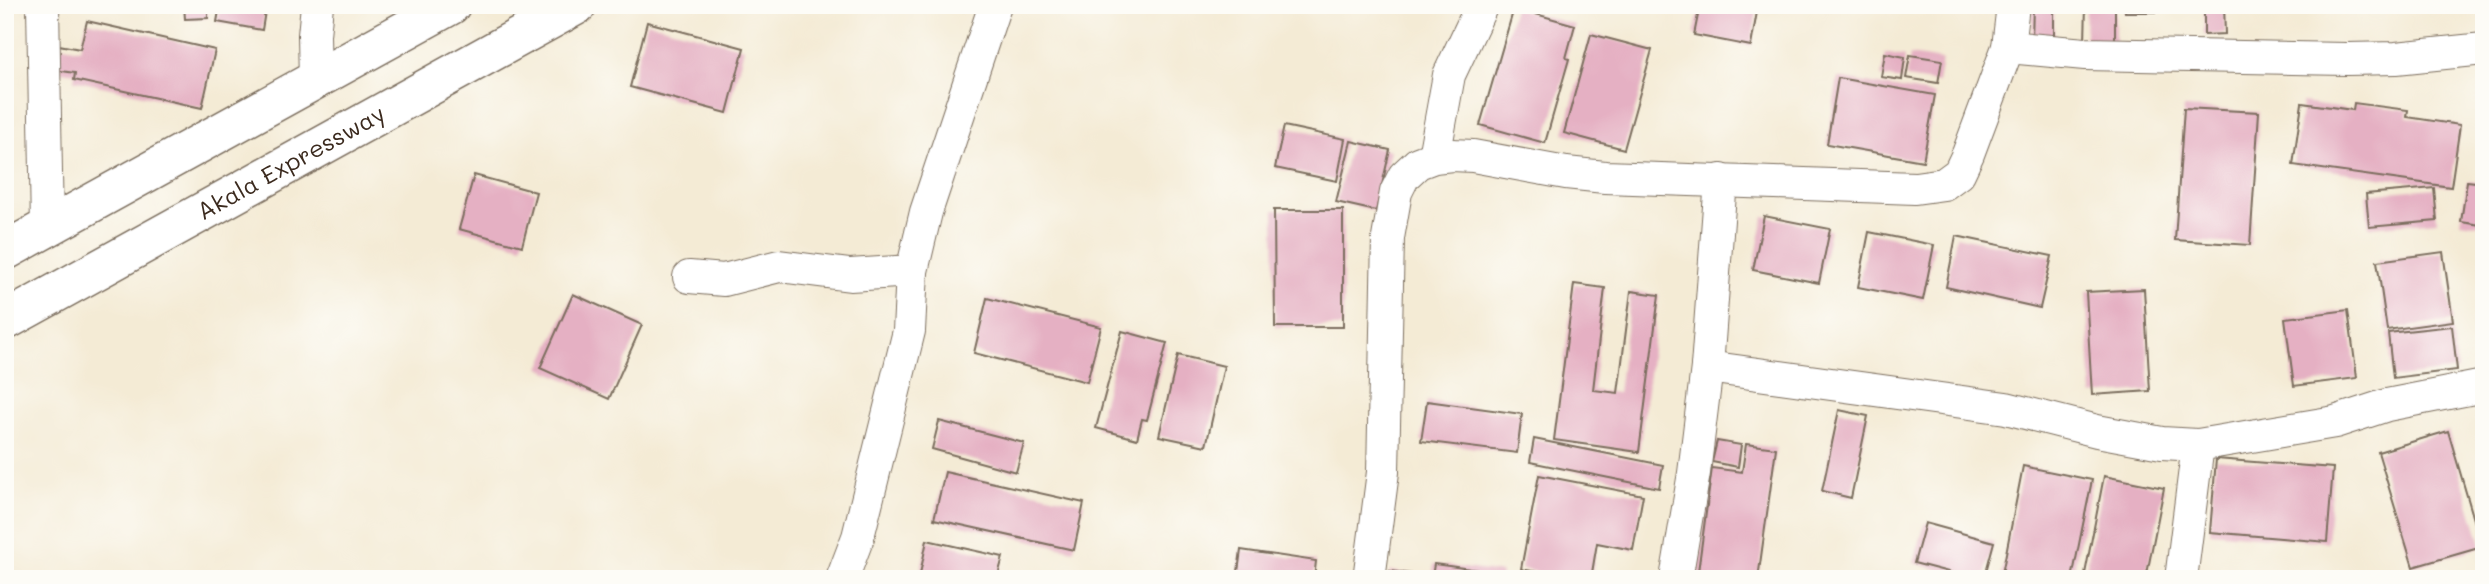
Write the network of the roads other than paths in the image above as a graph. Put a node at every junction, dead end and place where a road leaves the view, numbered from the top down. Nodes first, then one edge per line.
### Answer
1 (43, 5) edge
2 (317, 5) edge
3 (451, 5) edge
4 (576, 5) edge
5 (995, 5) edge
6 (1482, 5) edge
7 (2013, 5) edge
8 (2008, 47) junction
9 (2484, 49) edge
10 (315, 80) junction
11 (1434, 157) junction
12 (1721, 180) junction
13 (47, 228) junction
14 (5, 251) edge
15 (912, 271) junction
16 (689, 277) dead end
17 (5, 321) edge
18 (1707, 367) junction
19 (2484, 386) edge
20 (2199, 444) junction
21 (842, 579) edge
22 (1369, 579) edge
23 (1676, 579) edge
24 (2181, 579) edge

1 - 13 street
2 - 10 street
3 - 10 main road
4 - 17 main road, Akala Expressway
5 - 15 street
6 - 11 street
7 - 8 street
8 - 9 street
8 - 12 street
10 - 13 main road
11 - 12 street
11 - 22 street
12 - 18 street
13 - 14 main road
15 - 16 street
15 - 21 street
18 - 20 street
18 - 23 street
19 - 20 street
20 - 24 street

